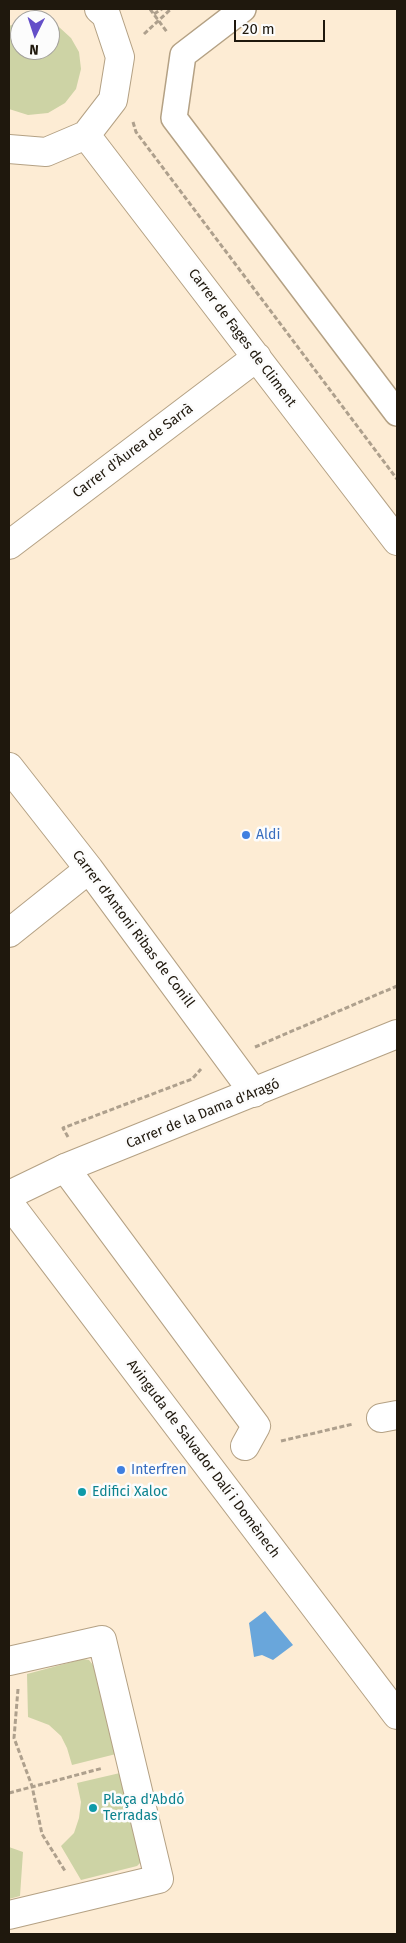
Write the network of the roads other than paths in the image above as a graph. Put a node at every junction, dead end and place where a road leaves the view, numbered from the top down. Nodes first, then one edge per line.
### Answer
1 (243, 9) edge
2 (106, 11) edge
3 (86, 134) junction
4 (9, 149) edge
5 (258, 358) junction
6 (397, 413) edge
7 (397, 541) edge
8 (9, 545) edge
9 (9, 767) edge
10 (89, 869) junction
11 (9, 934) edge
12 (397, 1034) edge
13 (254, 1093) junction
14 (65, 1168) junction
15 (9, 1195) edge
16 (9, 1203) edge
17 (250, 1436) road end
18 (14, 1673) edge
19 (397, 1714) edge
20 (9, 1915) edge

1 - 6 street
2 - 3 street
3 - 4 street
3 - 5 street, Carrer de Fages de Climent
5 - 7 street, Carrer de Fages de Climent
5 - 8 street, Carrer d'Àurea de Sarrà
9 - 10 street, Carrer d'Antoni Ribas de Conill
10 - 11 street
10 - 13 street, Carrer d'Antoni Ribas de Conill
12 - 13 street, Carrer de la Dama d'Aragó
13 - 14 street, Carrer de la Dama d'Aragó
14 - 15 street, Carrer de la Dama d'Aragó
14 - 17 street
16 - 19 street, Avinguda de Salvador Dalí i Domènech
18 - 20 street

